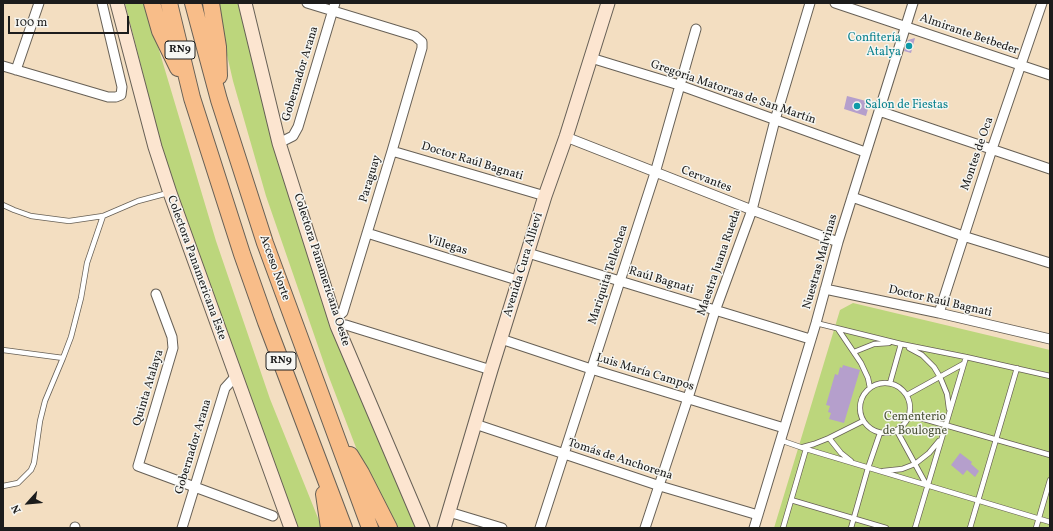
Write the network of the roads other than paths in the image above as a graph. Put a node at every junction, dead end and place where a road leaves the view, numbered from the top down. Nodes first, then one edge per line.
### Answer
1 (39, 3) edge
2 (102, 3) edge
3 (117, 3) edge
4 (152, 3) edge
5 (169, 3) edge
6 (193, 3) edge
7 (211, 3) edge
8 (245, 3) edge
9 (307, 3) edge
10 (608, 3) edge
11 (810, 3) edge
12 (835, 3) edge
13 (913, 3) edge
14 (1042, 3) edge
15 (334, 7) edge
16 (906, 26) junction
17 (696, 29) dead end
18 (591, 58) junction
19 (1021, 65) junction
20 (3, 66) edge
21 (16, 70) junction
22 (1050, 75) edge
23 (679, 85) junction
24 (192, 98) junction
25 (219, 100) junction
26 (879, 111) junction
27 (775, 120) junction
28 (566, 137) junction
29 (279, 143) junction
30 (992, 149) junction
31 (392, 151) junction
32 (865, 152) junction
33 (1050, 169) edge
34 (655, 173) junction
35 (170, 193) junction
36 (545, 196) junction
37 (852, 197) junction
38 (3, 204) edge
39 (752, 210) junction
40 (103, 216) junction
41 (367, 233) junction
42 (964, 236) junction
43 (838, 242) junction
44 (528, 252) junction
45 (1050, 263) edge
46 (520, 281) junction
47 (619, 281) junction
48 (825, 289) junction
49 (156, 294) dead end
50 (715, 311) junction
51 (939, 313) junction
52 (336, 323) junction
53 (816, 323) junction
54 (838, 329) junction
55 (810, 339) junction
56 (1050, 339) edge
57 (501, 340) junction
58 (901, 344) junction
59 (3, 350) edge
60 (854, 352) junction
61 (966, 357) junction
62 (63, 358) junction
63 (963, 364) junction
64 (1017, 368) junction
65 (591, 369) junction
66 (491, 370) junction
67 (1050, 376) edge
68 (235, 377) junction
69 (940, 377) junction
70 (890, 383) junction
71 (870, 388) junction
72 (907, 395) junction
73 (688, 398) junction
74 (949, 412) junction
75 (910, 416) junction
76 (863, 421) junction
77 (475, 424) junction
78 (331, 425) junction
79 (946, 425) junction
80 (784, 428) junction
81 (897, 431) junction
82 (880, 433) junction
83 (942, 436) junction
84 (829, 438) junction
85 (996, 439) junction
86 (780, 440) junction
87 (804, 448) junction
88 (564, 454) junction
89 (1050, 455) edge
90 (855, 464) junction
91 (915, 464) junction
92 (321, 467) junction
93 (868, 468) junction
94 (880, 472) junction
95 (1050, 480) edge
96 (3, 486) edge
97 (660, 486) junction
98 (927, 486) junction
99 (194, 488) junction
100 (791, 500) junction
101 (978, 501) junction
102 (449, 512) junction
103 (758, 515) junction
104 (273, 516) dead end
105 (853, 518) junction
106 (1039, 519) junction
107 (1050, 522) edge
108 (182, 528) edge
109 (291, 528) edge
110 (329, 528) edge
111 (344, 528) edge
112 (370, 528) edge
113 (389, 528) edge
114 (423, 528) edge
115 (444, 528) edge
116 (502, 528) edge
117 (540, 528) edge
118 (645, 528) edge
119 (754, 528) edge
120 (783, 528) edge
121 (851, 528) edge
122 (886, 528) edge
123 (916, 528) edge
124 (970, 528) edge
125 (1036, 528) edge

1 - 21 street
2 - 21 street
3 - 35 street, Colectora Panamericana Este
4 - 24 highway
5 - 24 highway, Acceso Norte / RN9
6 - 25 highway, Acceso Norte / RN9
7 - 25 highway
8 - 29 street, Colectora Panamericana Oeste
9 - 15 street
10 - 18 street, Avenida Cura Allievi
11 - 27 street, Maestra Juana Rueda
12 - 16 street, Almirante Betbeder
13 - 16 street, Nuestras Malvinas
14 - 19 street, Montes de Oca
15 - 29 street, Gobernador Arana
15 - 31 street, Paraguay
16 - 19 street, Almirante Betbeder
16 - 26 street, Nuestras Malvinas
17 - 23 street, Mariquita Tellechea
18 - 23 street, Gregoria Matorras de San Martín
18 - 28 street, Avenida Cura Allievi
19 - 22 street, Almirante Betbeder
19 - 30 street, Montes de Oca
20 - 21 street
23 - 27 street, Gregoria Matorras de San Martín
23 - 34 street, Mariquita Tellechea
24 - 92 highway, Acceso Norte / RN9
25 - 78 highway, Acceso Norte / RN9
26 - 30 street
26 - 32 street, Nuestras Malvinas
27 - 32 street, Gregoria Matorras de San Martín
27 - 39 street, Maestra Juana Rueda
28 - 34 street, Cervantes
28 - 36 street, Avenida Cura Allievi
29 - 52 street, Colectora Panamericana Oeste
30 - 33 street
30 - 42 street, Montes de Oca
31 - 36 street, Doctor Raúl Bagnati
31 - 41 street, Paraguay
32 - 37 street, Nuestras Malvinas
34 - 39 street, Cervantes
34 - 47 street, Mariquita Tellechea
35 - 40 lane
35 - 68 street, Colectora Panamericana Este
36 - 44 street, Avenida Cura Allievi
37 - 42 street
37 - 43 street, Nuestras Malvinas
38 - 40 lane
39 - 43 street, Cervantes
39 - 50 street, Maestra Juana Rueda
40 - 62 lane
41 - 46 street, Villegas
41 - 52 street, Paraguay
42 - 45 street
42 - 51 street, Montes de Oca
43 - 48 street, Nuestras Malvinas
44 - 46 street, Avenida Cura Allievi
44 - 47 street, Raúl Bagnati
46 - 57 street, Avenida Cura Allievi
47 - 50 street, Raúl Bagnati
47 - 65 street, Mariquita Tellechea
48 - 51 street, Doctor Raúl Bagnati
48 - 53 street, Nuestras Malvinas
49 - 99 street, Quinta Atalaya
50 - 55 street, Raúl Bagnati
50 - 73 street, Maestra Juana Rueda
51 - 56 street, Doctor Raúl Bagnati
52 - 66 street
52 - 114 street, Colectora Panamericana Oeste
53 - 54 lane
53 - 55 street, Nuestras Malvinas
54 - 58 lane
54 - 60 lane
55 - 80 street, Nuestras Malvinas
57 - 65 street, Luis María Campos
57 - 66 street, Avenida Cura Allievi
58 - 60 lane
58 - 61 lane
58 - 69 lane
58 - 70 lane
59 - 62 lane
60 - 71 lane
61 - 63 lane
61 - 64 lane
62 - 96 lane
63 - 69 lane
63 - 74 lane
64 - 67 lane
64 - 85 lane
65 - 73 street, Luis María Campos
65 - 88 street, Mariquita Tellechea
66 - 77 street, Avenida Cura Allievi
68 - 99 street, Gobernador Arana
68 - 109 street, Colectora Panamericana Este
69 - 72 lane
69 - 74 lane
70 - 71 lane
70 - 72 lane
71 - 76 lane
72 - 75 lane
73 - 80 street, Luis María Campos
73 - 97 street, Maestra Juana Rueda
74 - 79 lane
75 - 79 lane
75 - 81 lane
76 - 82 lane
76 - 84 lane
77 - 88 street, Tomás de Anchorena
77 - 102 street, Avenida Cura Allievi
78 - 112 highway, Acceso Norte / RN9
78 - 113 highway
79 - 83 lane
79 - 85 lane
80 - 86 street, Nuestras Malvinas
81 - 82 lane
81 - 91 lane
82 - 93 lane
83 - 91 lane
83 - 98 lane
84 - 87 lane
84 - 90 lane
85 - 89 lane
85 - 101 lane
86 - 87 lane
86 - 103 street, Nuestras Malvinas
87 - 90 lane
87 - 100 lane
88 - 97 street, Tomás de Anchorena
88 - 117 street, Mariquita Tellechea
90 - 93 lane
91 - 94 lane
91 - 98 lane
92 - 110 highway
92 - 111 highway, Acceso Norte / RN9
93 - 94 lane
93 - 105 lane
94 - 98 lane
95 - 106 lane
97 - 103 street, Tomás de Anchorena
97 - 118 street, Maestra Juana Rueda
98 - 101 lane
98 - 123 lane
99 - 104 street
99 - 108 street, Gobernador Arana
100 - 105 lane
100 - 120 lane
101 - 106 lane
101 - 124 lane
102 - 115 street, Avenida Cura Allievi
102 - 116 street
103 - 119 street, Nuestras Malvinas
105 - 121 lane
105 - 122 lane
106 - 107 lane
106 - 125 lane

